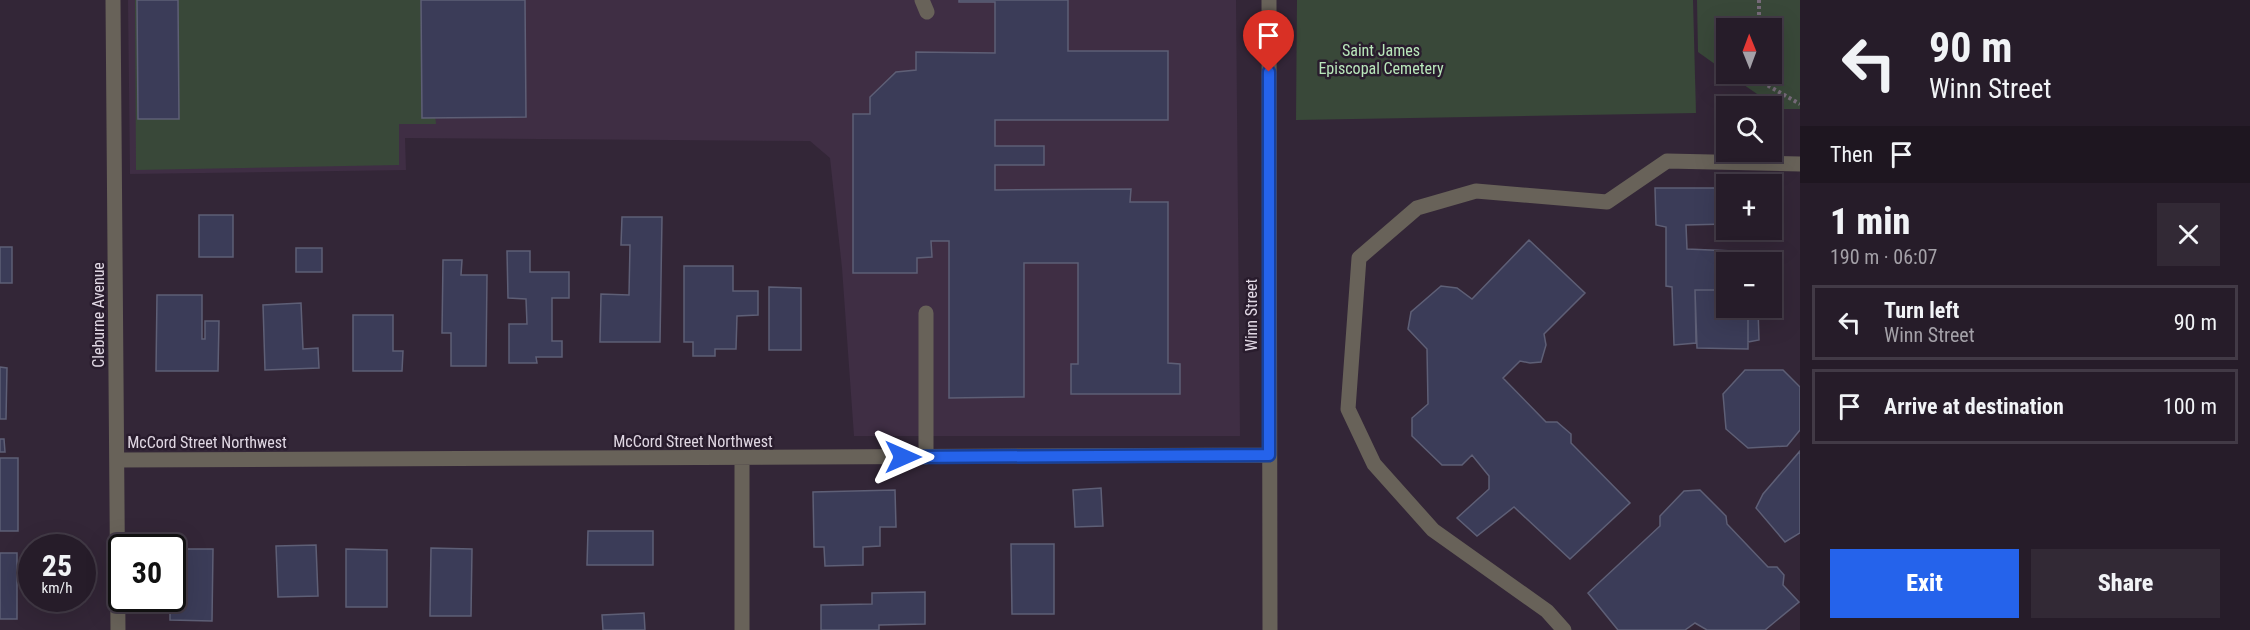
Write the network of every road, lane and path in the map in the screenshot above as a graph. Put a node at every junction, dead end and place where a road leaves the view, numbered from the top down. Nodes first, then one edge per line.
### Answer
1 (113, 0) edge
2 (1269, 0) edge
3 (1759, 0) edge
4 (1759, 18) edge
5 (1767, 84) edge
6 (1800, 104) edge
7 (1800, 164) edge
8 (926, 313) dead end
9 (1269, 455) junction
10 (926, 457) junction
11 (742, 459) junction
12 (117, 460) junction
13 (118, 630) edge
14 (742, 630) edge
15 (1270, 630) edge
16 (1564, 630) edge

1 - 12 street, Cleburne Avenue
2 - 9 street, Winn Street
3 - 4 path
5 - 6 path
7 - 16 street
8 - 10 street
9 - 10 street, McCord Street Northwest
9 - 15 street, Winn Street
10 - 11 street, McCord Street Northwest
11 - 12 street, McCord Street Northwest
11 - 14 street
12 - 13 street, Cleburne Avenue

